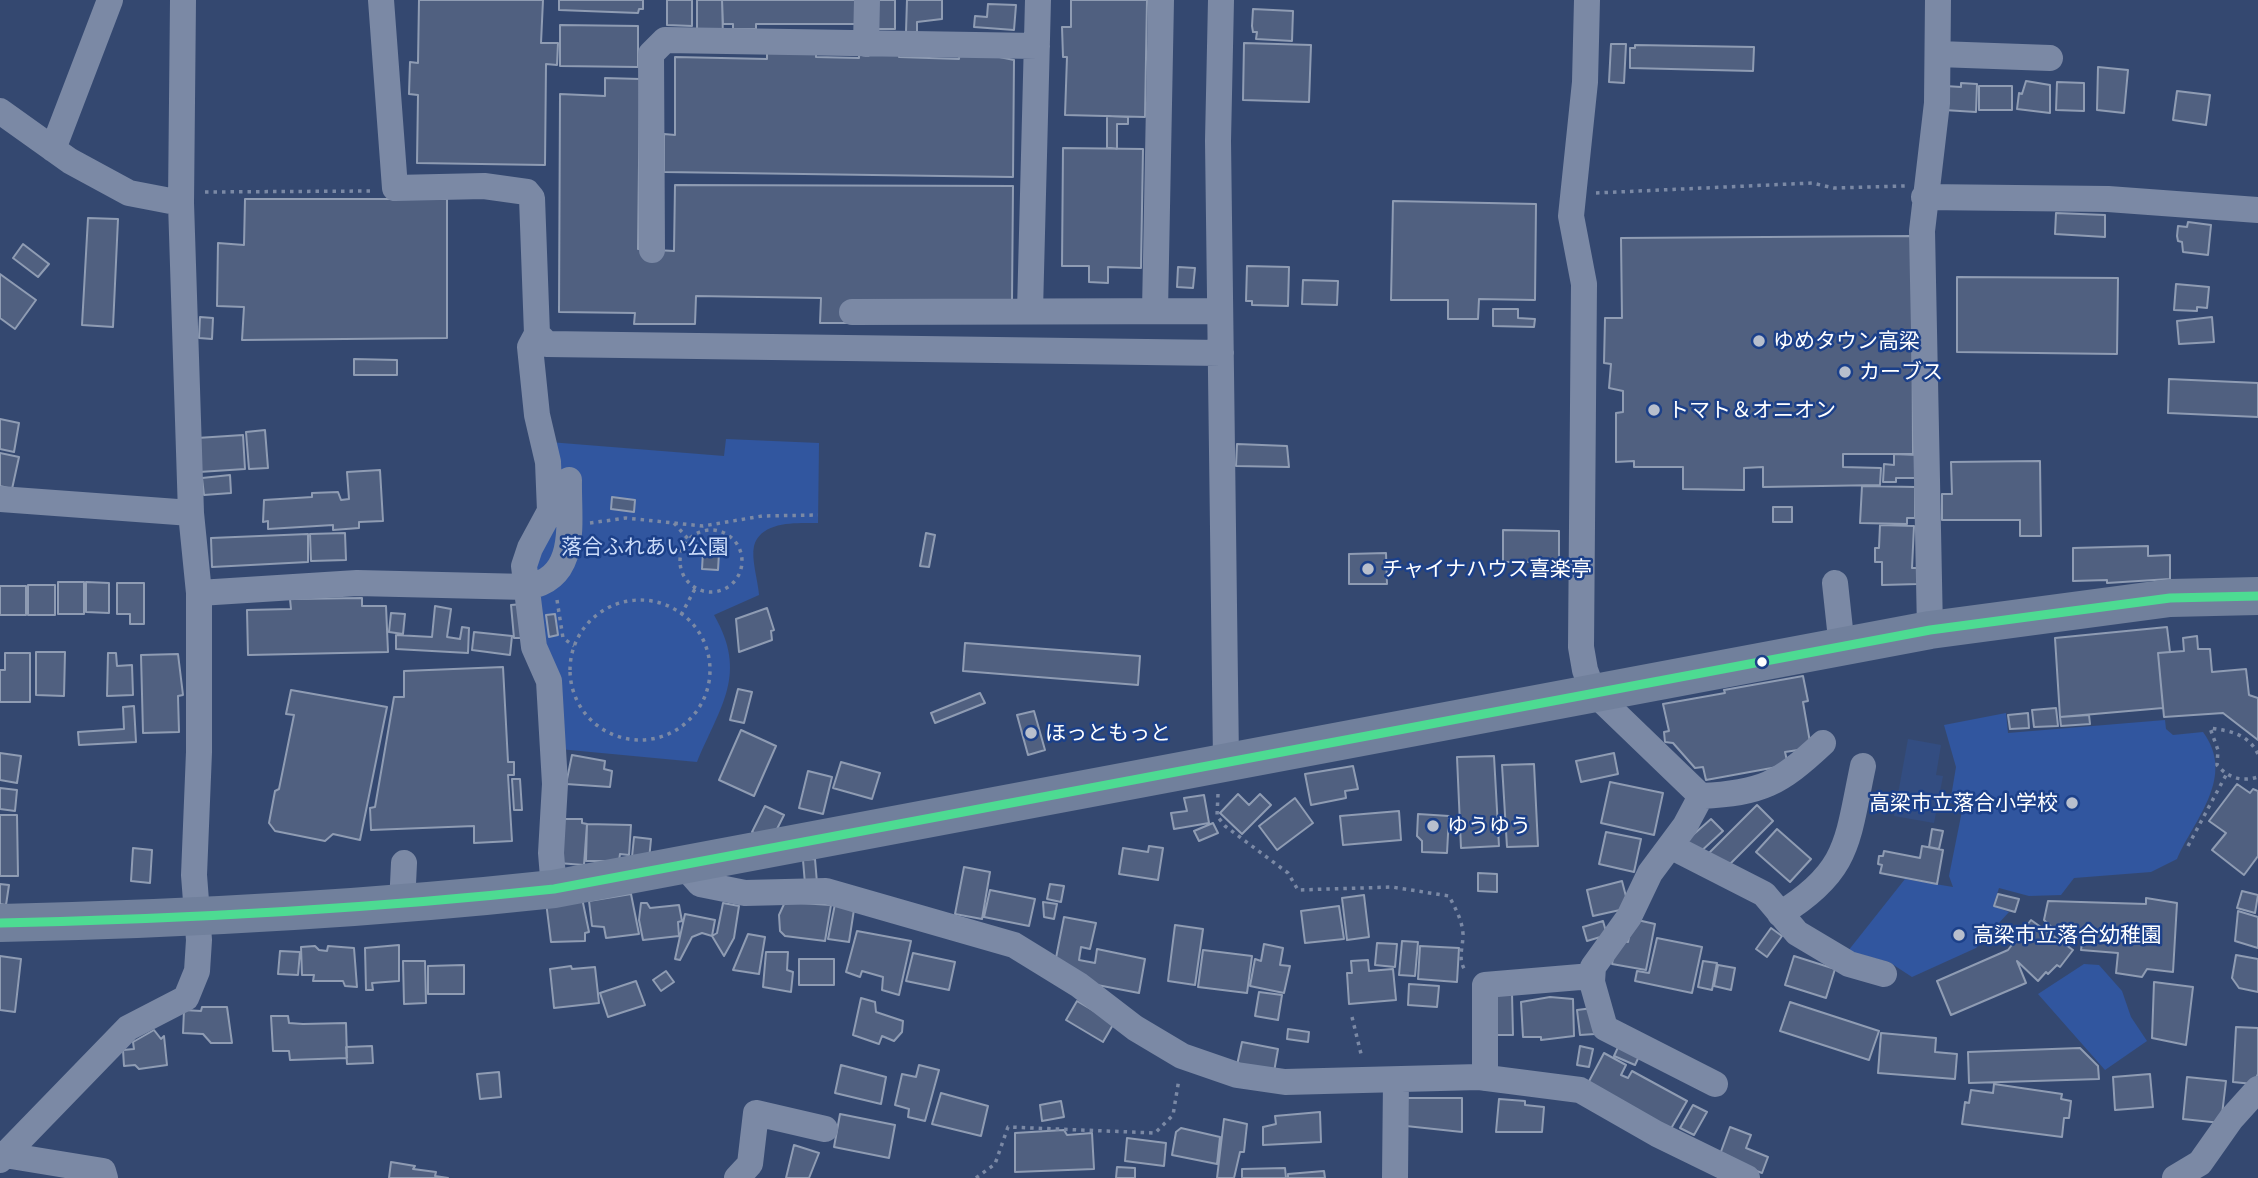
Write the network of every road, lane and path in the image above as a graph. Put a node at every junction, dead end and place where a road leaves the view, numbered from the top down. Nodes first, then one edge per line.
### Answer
1 (110, 0) edge
2 (183, 0) edge
3 (381, 0) edge
4 (867, 0) edge
5 (1038, 0) edge
6 (1161, 0) edge
7 (1221, 0) edge
8 (1587, 0) edge
9 (1938, 0) edge
10 (866, 44) junction
11 (1037, 46) junction
12 (1938, 54) junction
13 (2050, 58) dead end
14 (0, 111) edge
15 (53, 149) junction
16 (395, 188) junction
17 (1925, 191) junction
18 (1573, 194) junction
19 (181, 197) junction
20 (2258, 210) edge
21 (652, 250) dead end
22 (1030, 311) junction
23 (1155, 311) junction
24 (1220, 311) junction
25 (852, 312) dead end
26 (537, 334) junction
27 (1221, 353) junction
28 (569, 480) dead end
29 (0, 499) edge
30 (191, 513) junction
31 (818, 515) dead end
32 (674, 523) junction
33 (585, 530) dead end
34 (689, 540) junction
35 (1835, 583) dead end
36 (527, 586) junction
37 (696, 587) junction
38 (567, 592) dead end
39 (199, 593) junction
40 (2258, 596) edge
41 (681, 615) junction
42 (1930, 629) junction
43 (574, 646) junction
44 (1842, 648) junction
45 (1593, 692) junction
46 (1823, 743) dead end
47 (2258, 754) edge
48 (1226, 760) junction
49 (1863, 766) dead end
50 (2226, 775) junction
51 (2258, 777) edge
52 (1700, 796) junction
53 (1670, 846) junction
54 (2188, 846) dead end
55 (404, 863) dead end
56 (685, 867) junction
57 (554, 889) junction
58 (402, 905) junction
59 (1780, 914) junction
60 (197, 918) junction
61 (0, 923) edge
62 (1884, 974) dead end
63 (1592, 976) junction
64 (1485, 985) junction
65 (1182, 1056) junction
66 (1485, 1078) junction
67 (1396, 1080) junction
68 (1715, 1084) dead end
69 (2258, 1089) edge
70 (825, 1129) dead end
71 (2, 1158) edge
72 (1742, 1177) edge
73 (105, 1178) edge
74 (737, 1178) edge
75 (976, 1178) edge
76 (1395, 1178) edge
77 (2175, 1178) edge

1 - 15 street
2 - 19 street
3 - 16 street
4 - 10 street
5 - 11 street
6 - 23 street
7 - 24 street
8 - 18 street
9 - 12 street
10 - 11 street
10 - 21 street
11 - 22 street
12 - 13 street
12 - 17 street
14 - 15 street
15 - 19 street
16 - 19 path
16 - 26 street
17 - 18 path
17 - 20 street
17 - 42 street
18 - 45 street
19 - 30 street
22 - 23 street
22 - 25 street
23 - 24 street
24 - 27 street
26 - 27 street
26 - 36 street
27 - 48 street
28 - 36 street
29 - 30 street
30 - 39 street
31 - 32 path
32 - 33 path
32 - 34 path
34 - 37 path
34 - 37 path
35 - 44 street
36 - 39 street
36 - 57 street
37 - 41 path
38 - 43 path
39 - 60 street
40 - 42 highway
41 - 43 path
41 - 43 path
42 - 44 highway
44 - 45 highway
45 - 48 highway
45 - 52 street
46 - 52 street
47 - 50 path
48 - 56 highway
48 - 64 path
49 - 59 street
50 - 51 path
50 - 54 path
52 - 53 street
53 - 59 street
53 - 63 street
55 - 58 street
56 - 57 highway
56 - 65 street
57 - 58 highway
58 - 60 highway
59 - 62 street
60 - 61 highway
60 - 71 street
63 - 64 street
63 - 68 street
64 - 66 street
65 - 67 street
65 - 75 path
66 - 67 street
66 - 72 street
67 - 76 street
69 - 77 street
70 - 74 street
71 - 73 street

